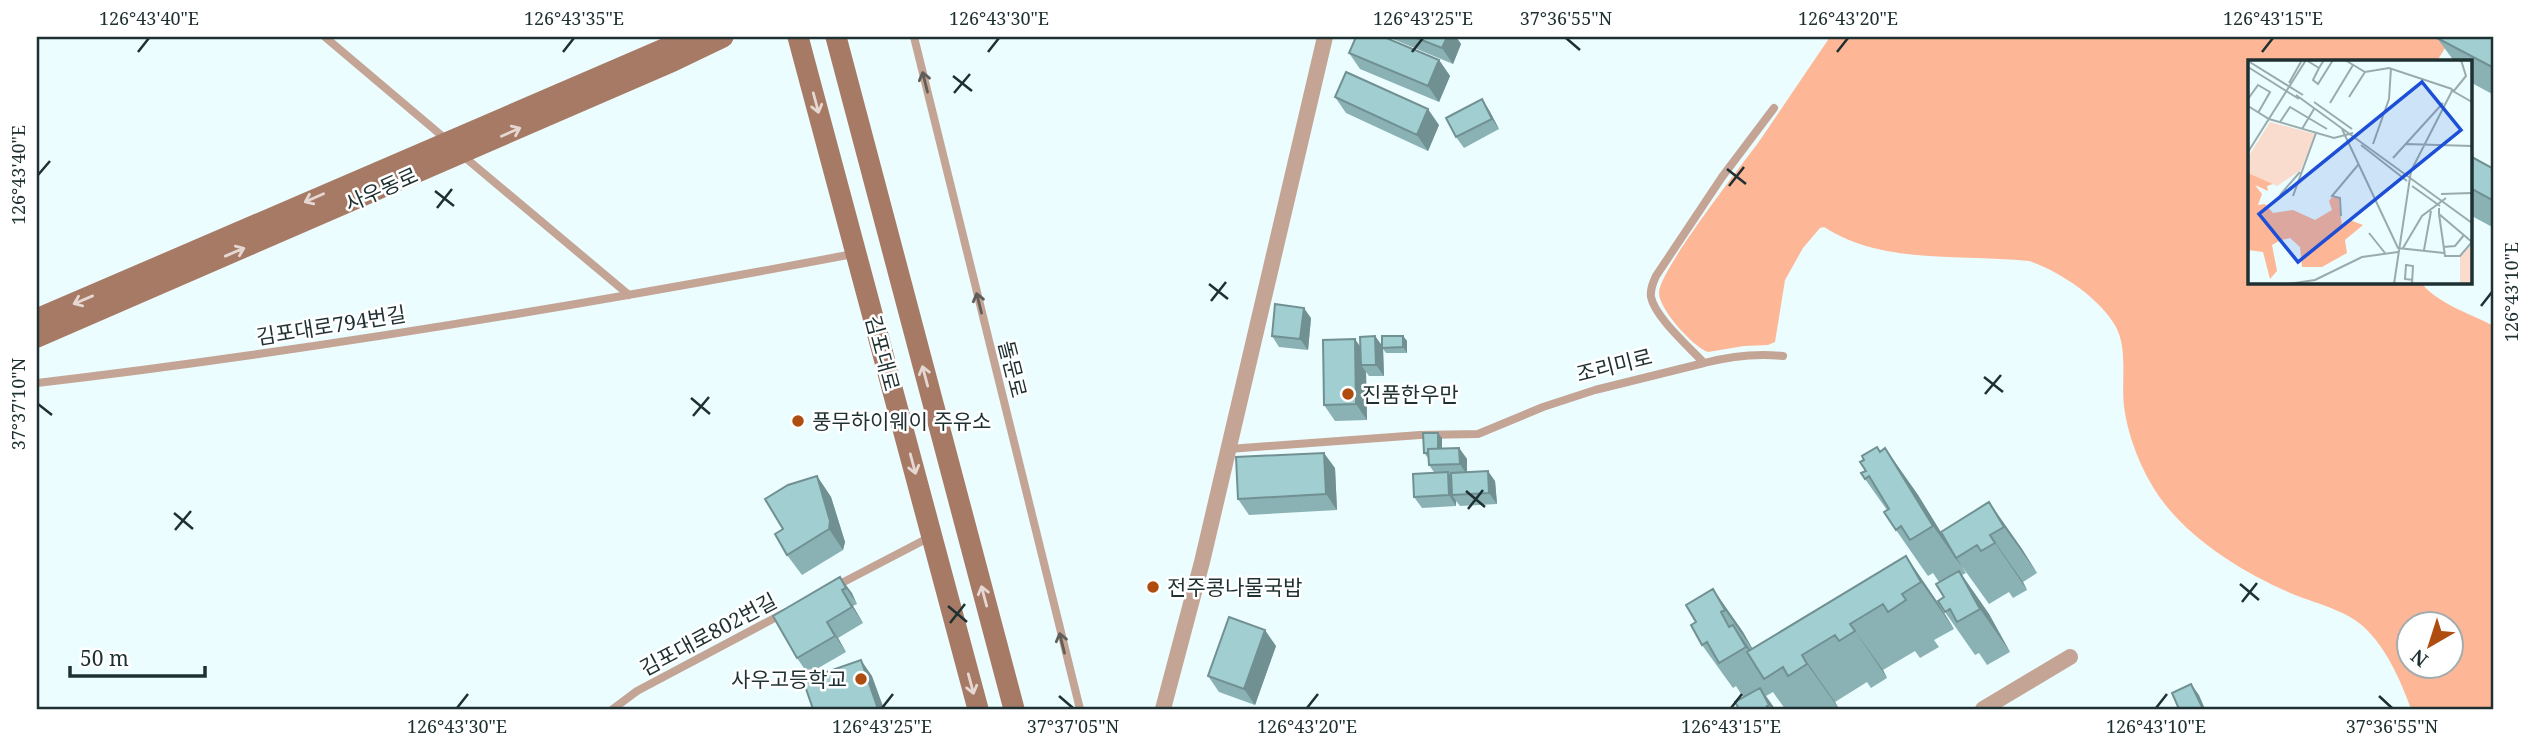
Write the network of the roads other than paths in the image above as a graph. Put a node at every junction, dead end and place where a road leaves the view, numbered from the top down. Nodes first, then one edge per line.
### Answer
1 (325, 37) edge
2 (692, 37) edge
3 (723, 37) edge
4 (798, 37) edge
5 (836, 37) edge
6 (914, 37) edge
7 (1325, 37) edge
8 (1774, 108) dead end
9 (454, 147) junction
10 (856, 253) junction
11 (629, 295) junction
12 (37, 319) edge
13 (37, 337) edge
14 (1783, 356) dead end
15 (1704, 363) junction
16 (37, 383) edge
17 (1229, 449) junction
18 (932, 535) junction
19 (821, 594) edge
20 (797, 607) edge
21 (2070, 657) dead end
22 (613, 709) edge
23 (978, 709) edge
24 (1014, 709) edge
25 (1080, 709) edge
26 (1163, 709) edge
27 (1983, 709) edge

1 - 9 lane
2 - 9 street, 사우동로
9 -> 3 street, 사우동로
4 -> 10 street, 김포대로
24 -> 5 street, 김포대로
25 -> 6 lane, 돌문로
7 - 17 street
8 - 15 lane, 조리미로
9 - 11 lane
9 -> 12 street, 사우동로
13 -> 9 street, 사우동로
10 - 11 lane, 김포대로794번길
10 -> 18 street, 김포대로
11 - 16 lane, 김포대로794번길
14 - 15 lane
15 - 17 lane, 조리미로
17 - 26 street
18 - 19 lane
18 -> 23 street, 김포대로
20 - 22 lane, 김포대로802번길
21 - 27 street

